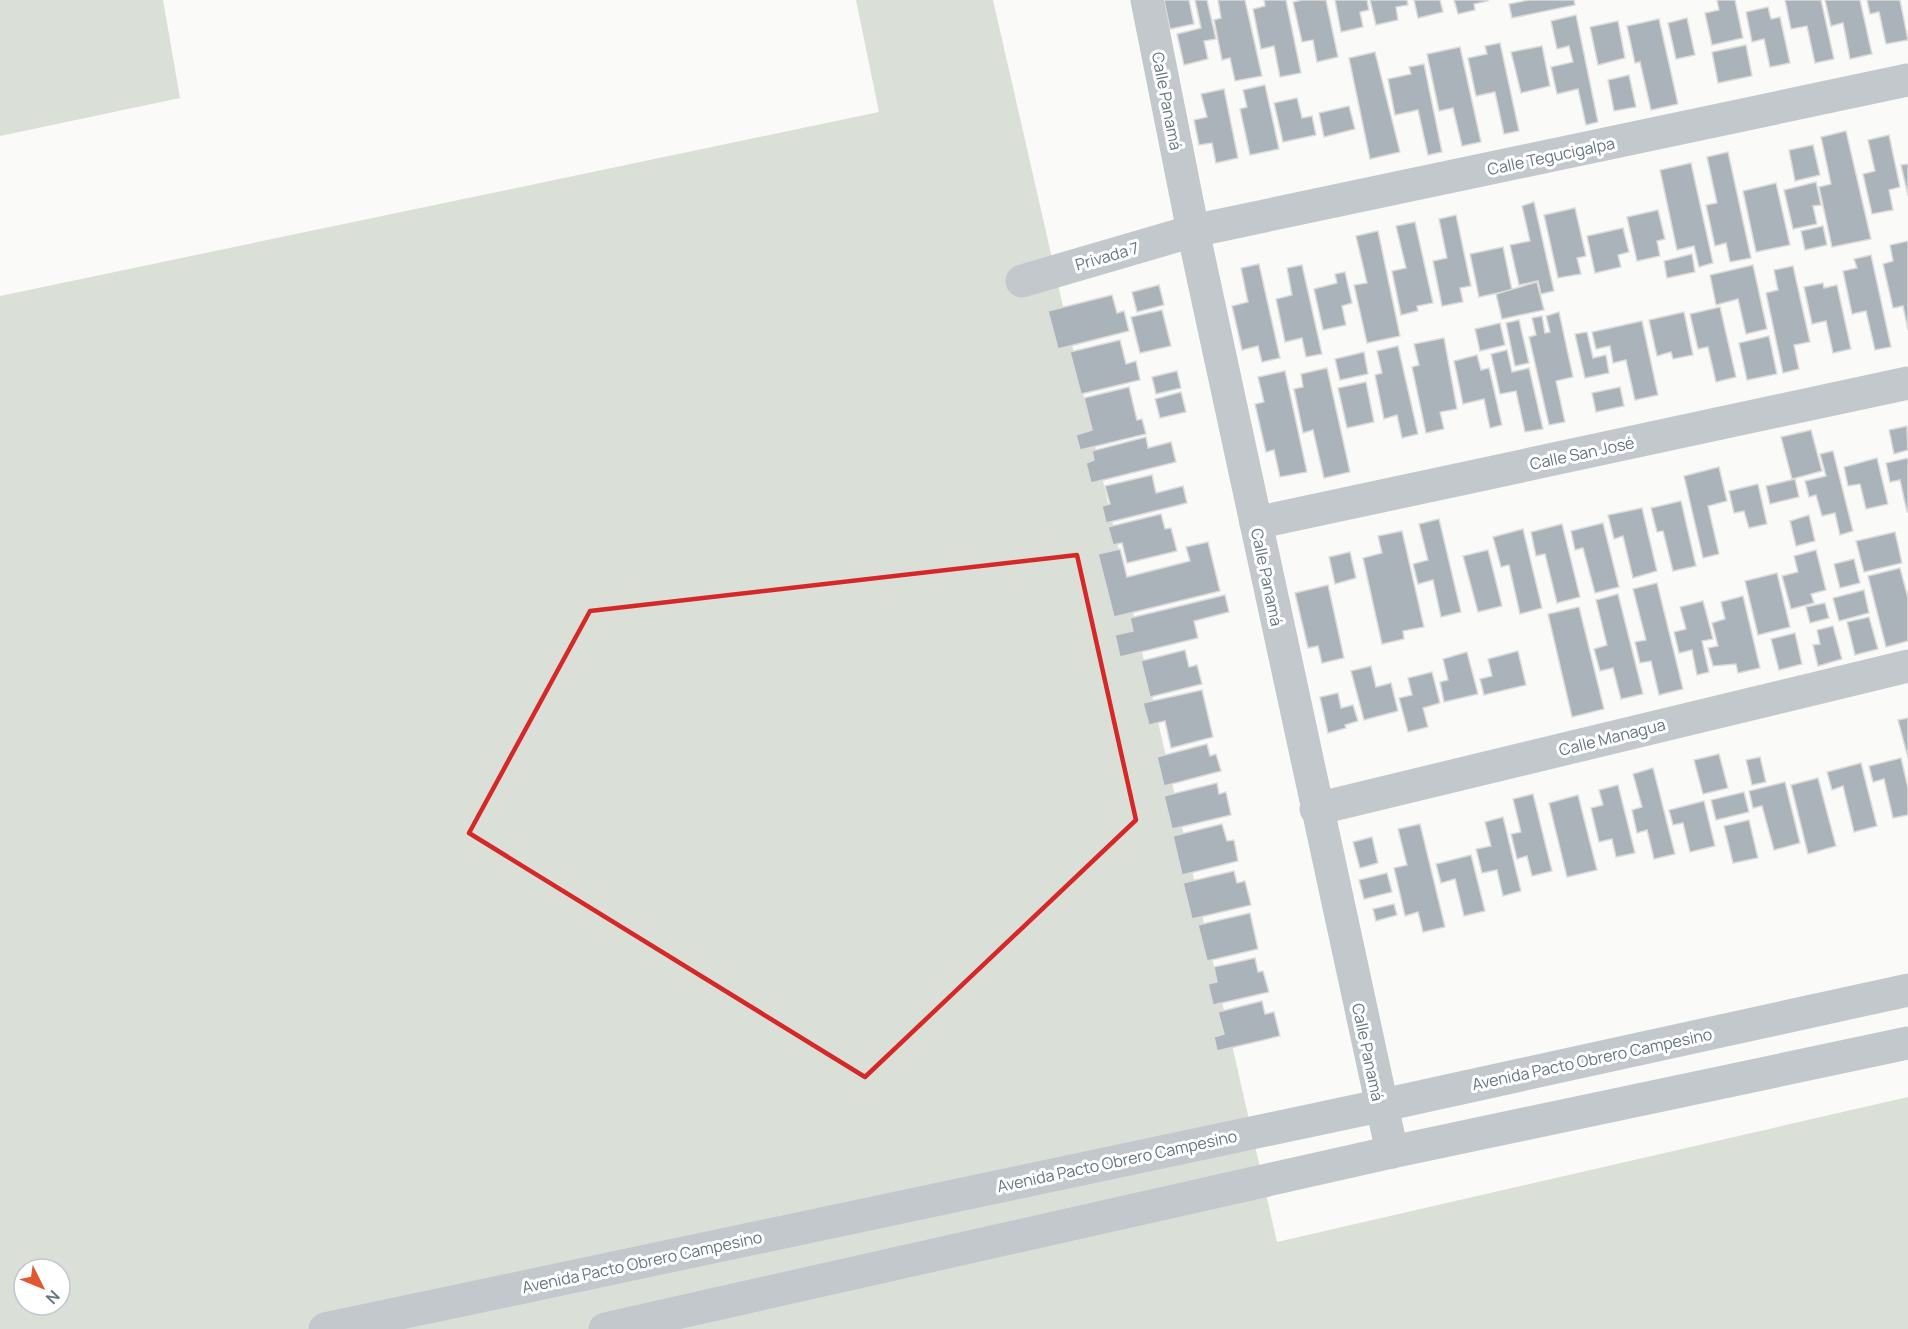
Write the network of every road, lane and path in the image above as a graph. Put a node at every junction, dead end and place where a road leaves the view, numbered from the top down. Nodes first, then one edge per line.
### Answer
1 (1147, 0) edge
2 (1908, 80) edge
3 (1193, 231) junction
4 (1022, 281) dead end
5 (1908, 383) edge
6 (1256, 523) junction
7 (1908, 666) edge
8 (1316, 809) junction
9 (1908, 990) edge
10 (1908, 1043) edge
11 (1380, 1106) junction
12 (1392, 1152) junction
13 (325, 1329) edge
14 (605, 1329) edge

1 - 3 street, Calle Panamá
2 - 3 street, Calle Tegucigalpa
3 - 4 street, Privada 7
3 - 6 street, Calle Panamá
5 - 6 street, Calle San José
6 - 8 street, Calle Panamá
7 - 8 street, Calle Managua
8 - 11 street, Calle Panamá
9 - 11 street, Avenida Pacto Obrero Campesino
10 - 12 street
11 - 12 street, Calle Panamá
11 - 13 street, Avenida Pacto Obrero Campesino
12 - 14 street

